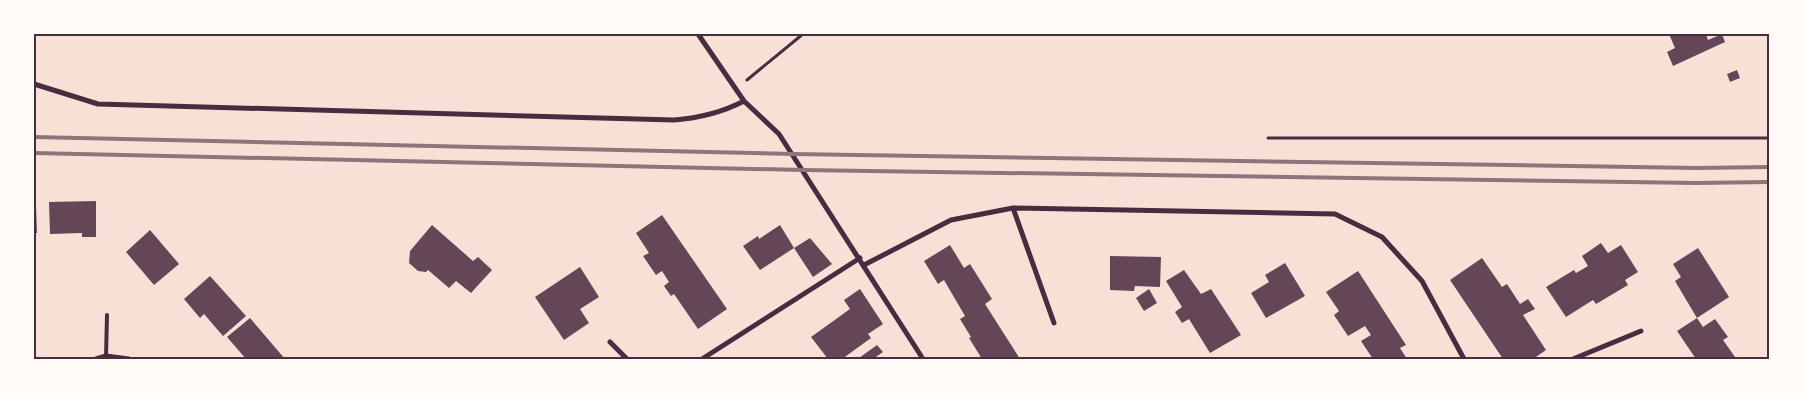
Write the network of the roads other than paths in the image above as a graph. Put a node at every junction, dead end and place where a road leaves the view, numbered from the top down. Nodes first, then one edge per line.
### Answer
1 (698, 34) edge
2 (34, 84) edge
3 (744, 101) junction
4 (1013, 208) junction
5 (860, 258) junction
6 (864, 265) junction
7 (107, 316) dead end
8 (1054, 323) dead end
9 (1641, 331) dead end
10 (610, 342) dead end
11 (106, 356) junction
12 (96, 359) edge
13 (130, 359) edge
14 (627, 359) edge
15 (702, 359) edge
16 (924, 359) edge
17 (1464, 359) edge
18 (1573, 359) edge

1 - 3 street
2 - 3 street
3 - 5 street
4 - 6 street
4 - 8 street
4 - 17 street
5 - 6 street
5 - 15 street
6 - 16 street
7 - 11 lane
9 - 18 street
10 - 14 street
11 - 12 street
11 - 13 street

